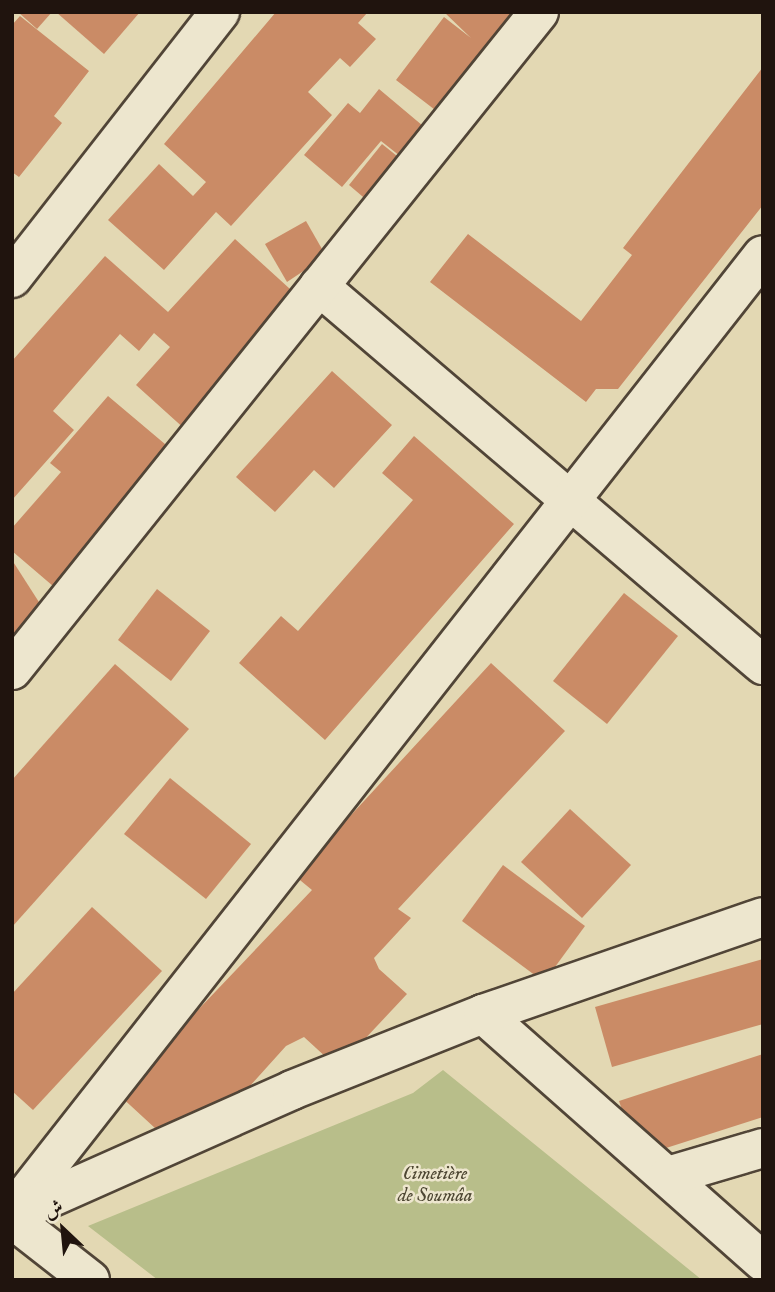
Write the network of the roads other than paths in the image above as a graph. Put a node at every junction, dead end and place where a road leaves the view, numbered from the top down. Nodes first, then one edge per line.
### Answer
1 (220, 12) edge
2 (539, 12) edge
3 (763, 255) edge
4 (12, 278) edge
5 (319, 286) junction
6 (571, 500) junction
7 (763, 665) edge
8 (12, 670) edge
9 (763, 917) edge
10 (483, 1014) junction
11 (763, 1149) edge
12 (668, 1176) junction
13 (12, 1215) edge
14 (763, 1262) edge
15 (90, 1280) edge

1 - 4 street
2 - 5 street
3 - 6 street
5 - 6 street
5 - 8 street
6 - 7 street
6 - 13 street
9 - 10 street
10 - 12 street
10 - 13 street
11 - 12 street
12 - 14 street
13 - 15 street

